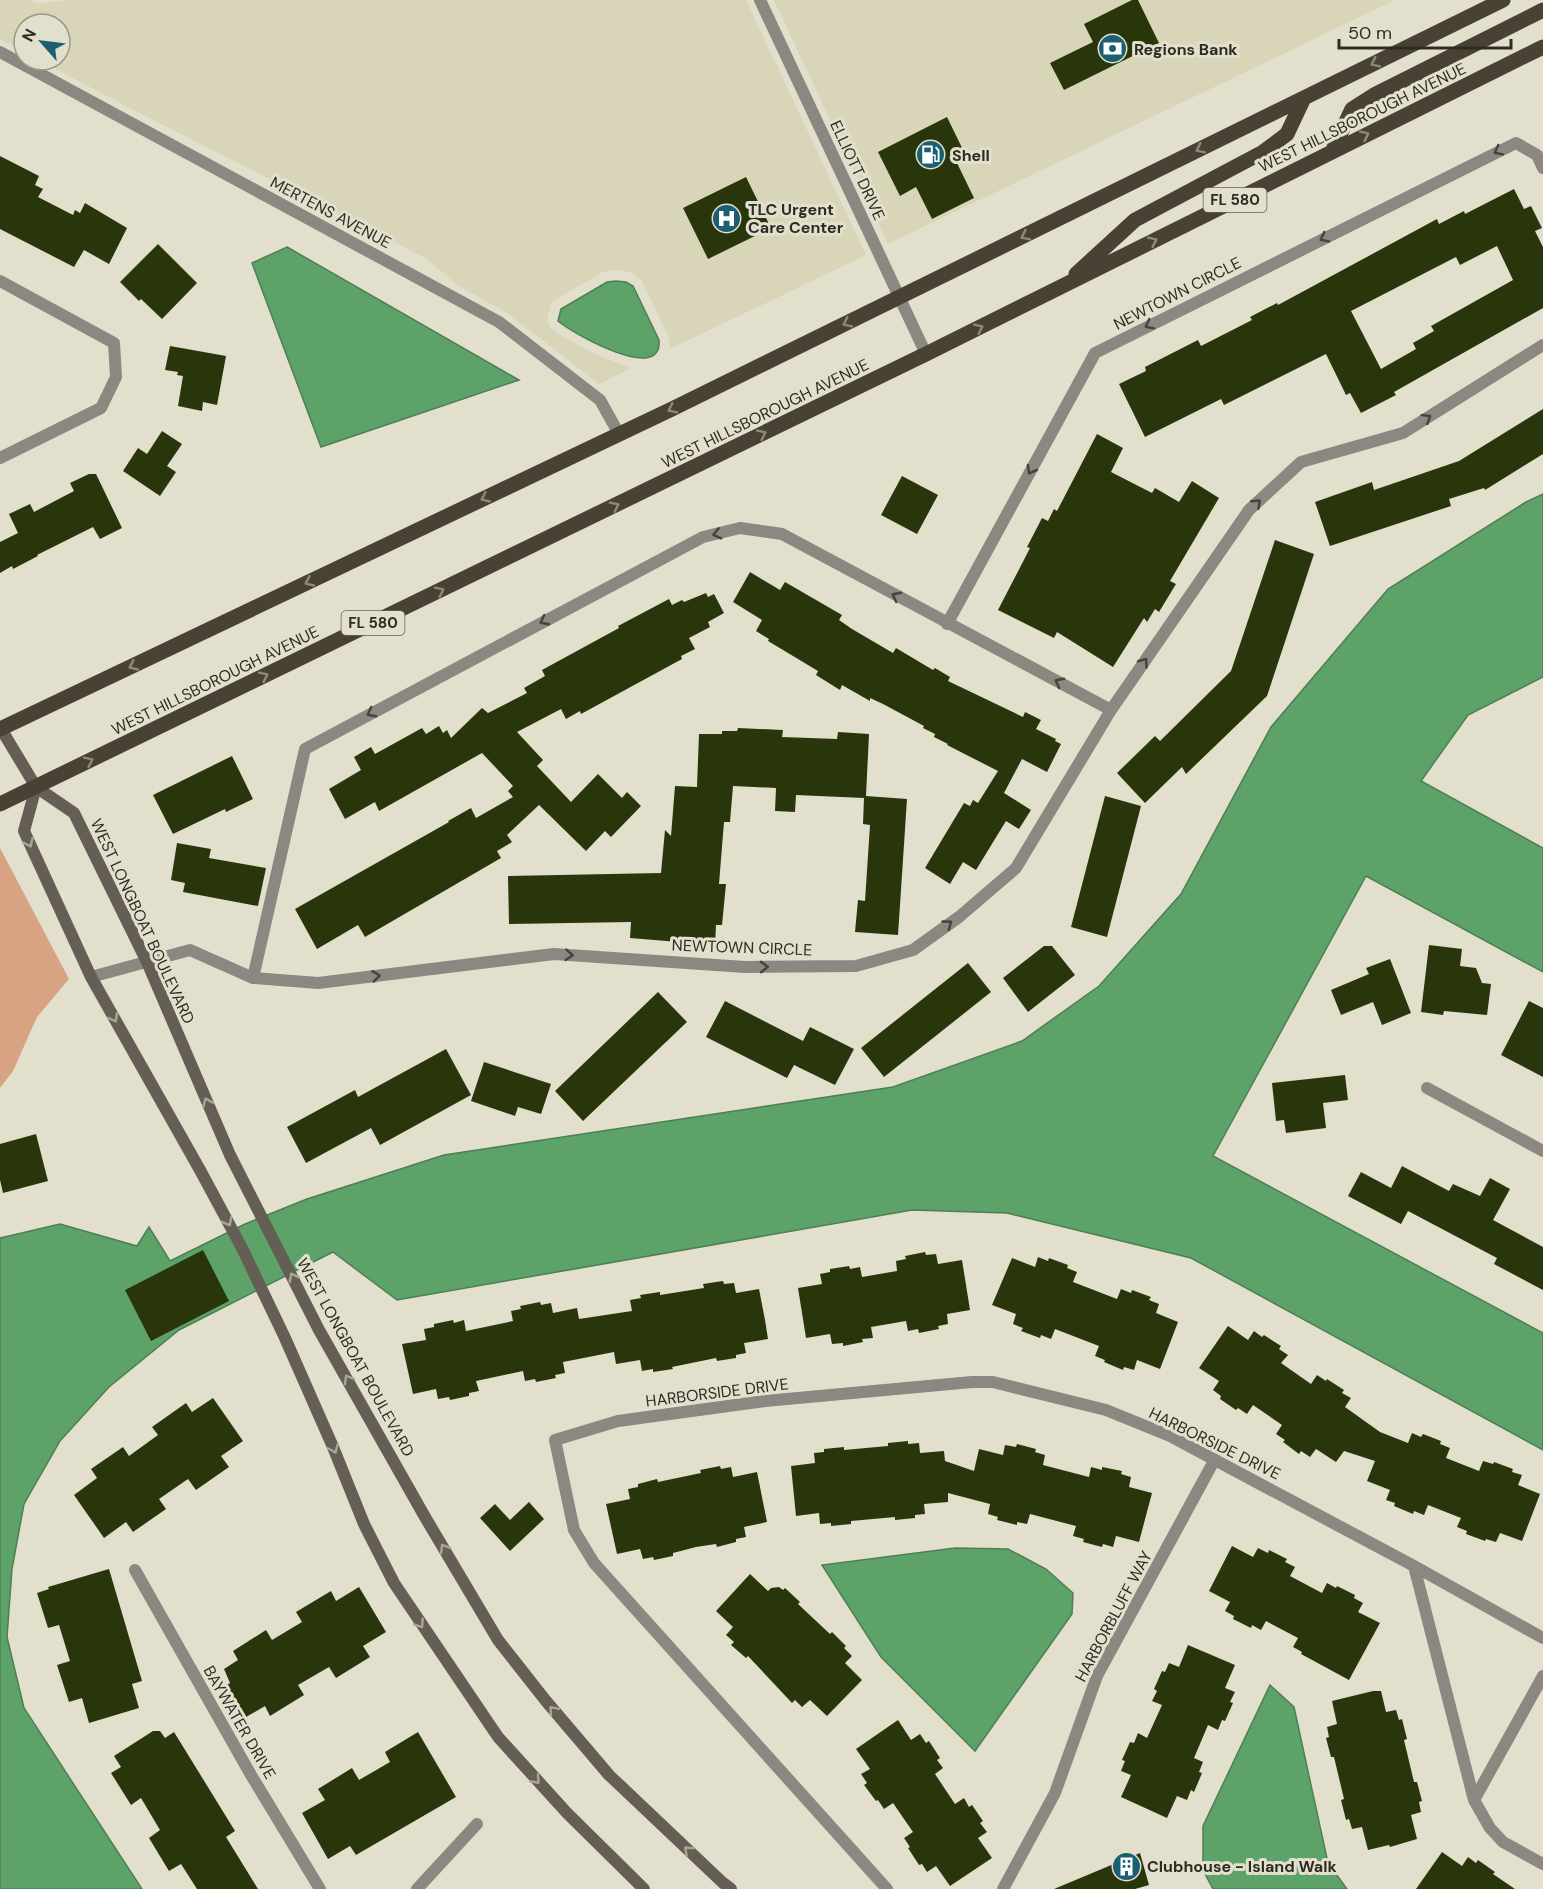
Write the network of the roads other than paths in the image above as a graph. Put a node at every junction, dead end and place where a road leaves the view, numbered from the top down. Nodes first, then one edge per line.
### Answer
1 (760, 0) edge
2 (1503, 0) edge
3 (1543, 10) edge
4 (1543, 47) edge
5 (0, 52) edge
6 (1304, 98) junction
7 (1332, 152) junction
8 (1543, 168) edge
9 (0, 281) edge
10 (1062, 286) junction
11 (899, 298) junction
12 (1543, 345) edge
13 (926, 354) junction
14 (619, 434) junction
15 (0, 458) edge
16 (947, 624) junction
17 (1111, 710) junction
18 (0, 729) edge
19 (36, 787) junction
20 (0, 804) edge
21 (147, 962) junction
22 (91, 977) junction
23 (253, 978) junction
24 (1427, 1088) dead end
25 (1543, 1151) edge
26 (1215, 1459) junction
27 (1414, 1566) junction
28 (135, 1570) dead end
29 (1543, 1638) edge
30 (1543, 1676) edge
31 (1474, 1800) junction
32 (477, 1824) dead end
33 (1543, 1864) edge
34 (320, 1889) edge
35 (417, 1889) edge
36 (644, 1889) edge
37 (732, 1889) edge
38 (887, 1889) edge
39 (1003, 1889) edge

1 - 11 street, ELLIOTT DRIVE
2 -> 6 main road
3 - 7 main road
7 -> 4 main road, WEST HILLSBOROUGH AVENUE / FL 580
5 - 14 street, MERTENS AVENUE
6 - 10 main road
6 -> 11 main road
10 -> 7 main road, WEST HILLSBOROUGH AVENUE / FL 580
8 -> 16 street, NEWTOWN CIRCLE
9 - 15 street
13 -> 10 main road, WEST HILLSBOROUGH AVENUE / FL 580
11 - 13 street, ELLIOTT DRIVE
11 -> 14 main road
17 -> 12 street, NEWTOWN CIRCLE
19 -> 13 main road, WEST HILLSBOROUGH AVENUE / FL 580
14 -> 18 main road
17 -> 16 street
16 -> 23 street
23 -> 17 street, NEWTOWN CIRCLE
18 - 19 street, WEST LONGBOAT BOULEVARD
19 - 20 main road, WEST HILLSBOROUGH AVENUE / FL 580
19 - 21 street, WEST LONGBOAT BOULEVARD
19 -> 22 street
21 - 22 street, NEWTOWN CIRCLE
21 - 23 street, NEWTOWN CIRCLE
37 -> 21 street, WEST LONGBOAT BOULEVARD
22 -> 36 street
24 - 25 street
26 - 27 street, HARBORSIDE DRIVE
26 - 38 street, HARBORSIDE DRIVE
26 - 39 street, HARBORBLUFF WAY
27 - 29 street, HARBORSIDE DRIVE
27 - 31 street
28 - 34 street, BAYWATER DRIVE
30 - 31 street
31 - 33 street
32 - 35 street

